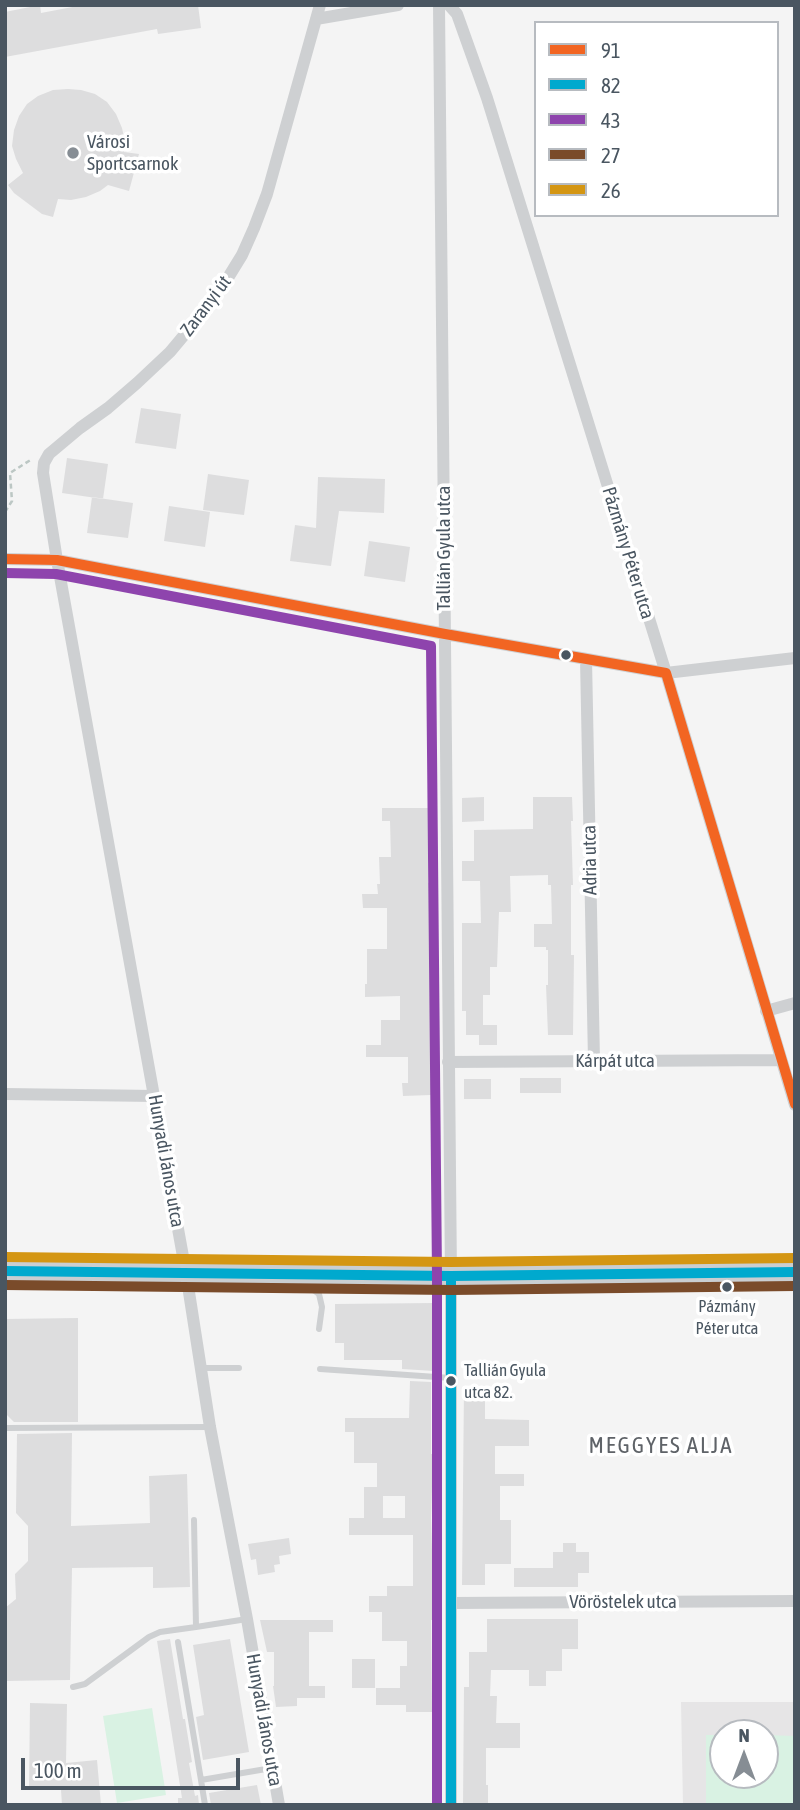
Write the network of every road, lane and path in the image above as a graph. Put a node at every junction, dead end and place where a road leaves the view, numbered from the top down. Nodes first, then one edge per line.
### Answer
1 (320, 5) edge
2 (398, 5) edge
3 (439, 5) edge
4 (449, 5) edge
5 (316, 19) junction
6 (37, 453) dead end
7 (5, 512) edge
8 (5, 559) edge
9 (57, 560) junction
10 (444, 635) junction
11 (795, 658) edge
12 (586, 659) junction
13 (666, 673) junction
14 (795, 1003) edge
15 (766, 1011) junction
16 (781, 1060) junction
17 (594, 1061) junction
18 (448, 1062) junction
19 (5, 1094) edge
20 (155, 1096) junction
21 (795, 1105) edge
22 (5, 1271) edge
23 (795, 1272) edge
24 (186, 1273) junction
25 (285, 1275) junction
26 (451, 1276) junction
27 (319, 1329) dead end
28 (201, 1368) junction
29 (239, 1368) dead end
30 (320, 1369) dead end
31 (451, 1378) junction
32 (211, 1427) junction
33 (5, 1428) edge
34 (194, 1520) dead end
35 (795, 1601) edge
36 (452, 1603) junction
37 (247, 1619) junction
38 (196, 1627) junction
39 (178, 1642) dead end
40 (73, 1687) dead end
41 (272, 1768) junction
42 (201, 1780) junction
43 (205, 1805) edge
44 (279, 1805) edge
45 (451, 1805) edge

1 - 5 street, Zaranyi út
2 - 5 street
3 - 10 street, Tallián Gyula utca
4 - 13 street, Pázmány Péter utca
5 - 9 street, Zaranyi út
6 - 7 path
8 - 9 street
9 - 10 street
9 - 20 street, Hunyadi János utca
10 - 12 street
10 - 18 street, Tallián Gyula utca
11 - 13 street
12 - 13 street
12 - 17 street, Adria utca
13 - 15 street, Pázmány Péter utca
14 - 15 street
15 - 16 street, Pázmány Péter utca
16 - 17 street, Kárpát utca
16 - 21 street, Pázmány Péter utca
17 - 18 street, Kárpát utca
18 - 26 street, Tallián Gyula utca
19 - 20 street
20 - 24 street, Hunyadi János utca
22 - 24 main road
23 - 26 main road
24 - 25 main road
24 - 28 street, Hunyadi János utca
25 - 26 main road
25 - 27 lane
26 - 31 street, Tallián Gyula utca
28 - 29 lane
28 - 32 street, Hunyadi János utca
30 - 31 lane
31 - 36 street, Tallián Gyula utca
32 - 33 lane
32 - 37 street, Hunyadi János utca
34 - 38 lane
35 - 36 street, Vöröstelek utca
36 - 45 street, Tallián Gyula utca
37 - 38 lane
37 - 41 street, Hunyadi János utca
38 - 40 lane
39 - 42 lane
41 - 42 lane
41 - 44 street, Hunyadi János utca
42 - 43 lane

